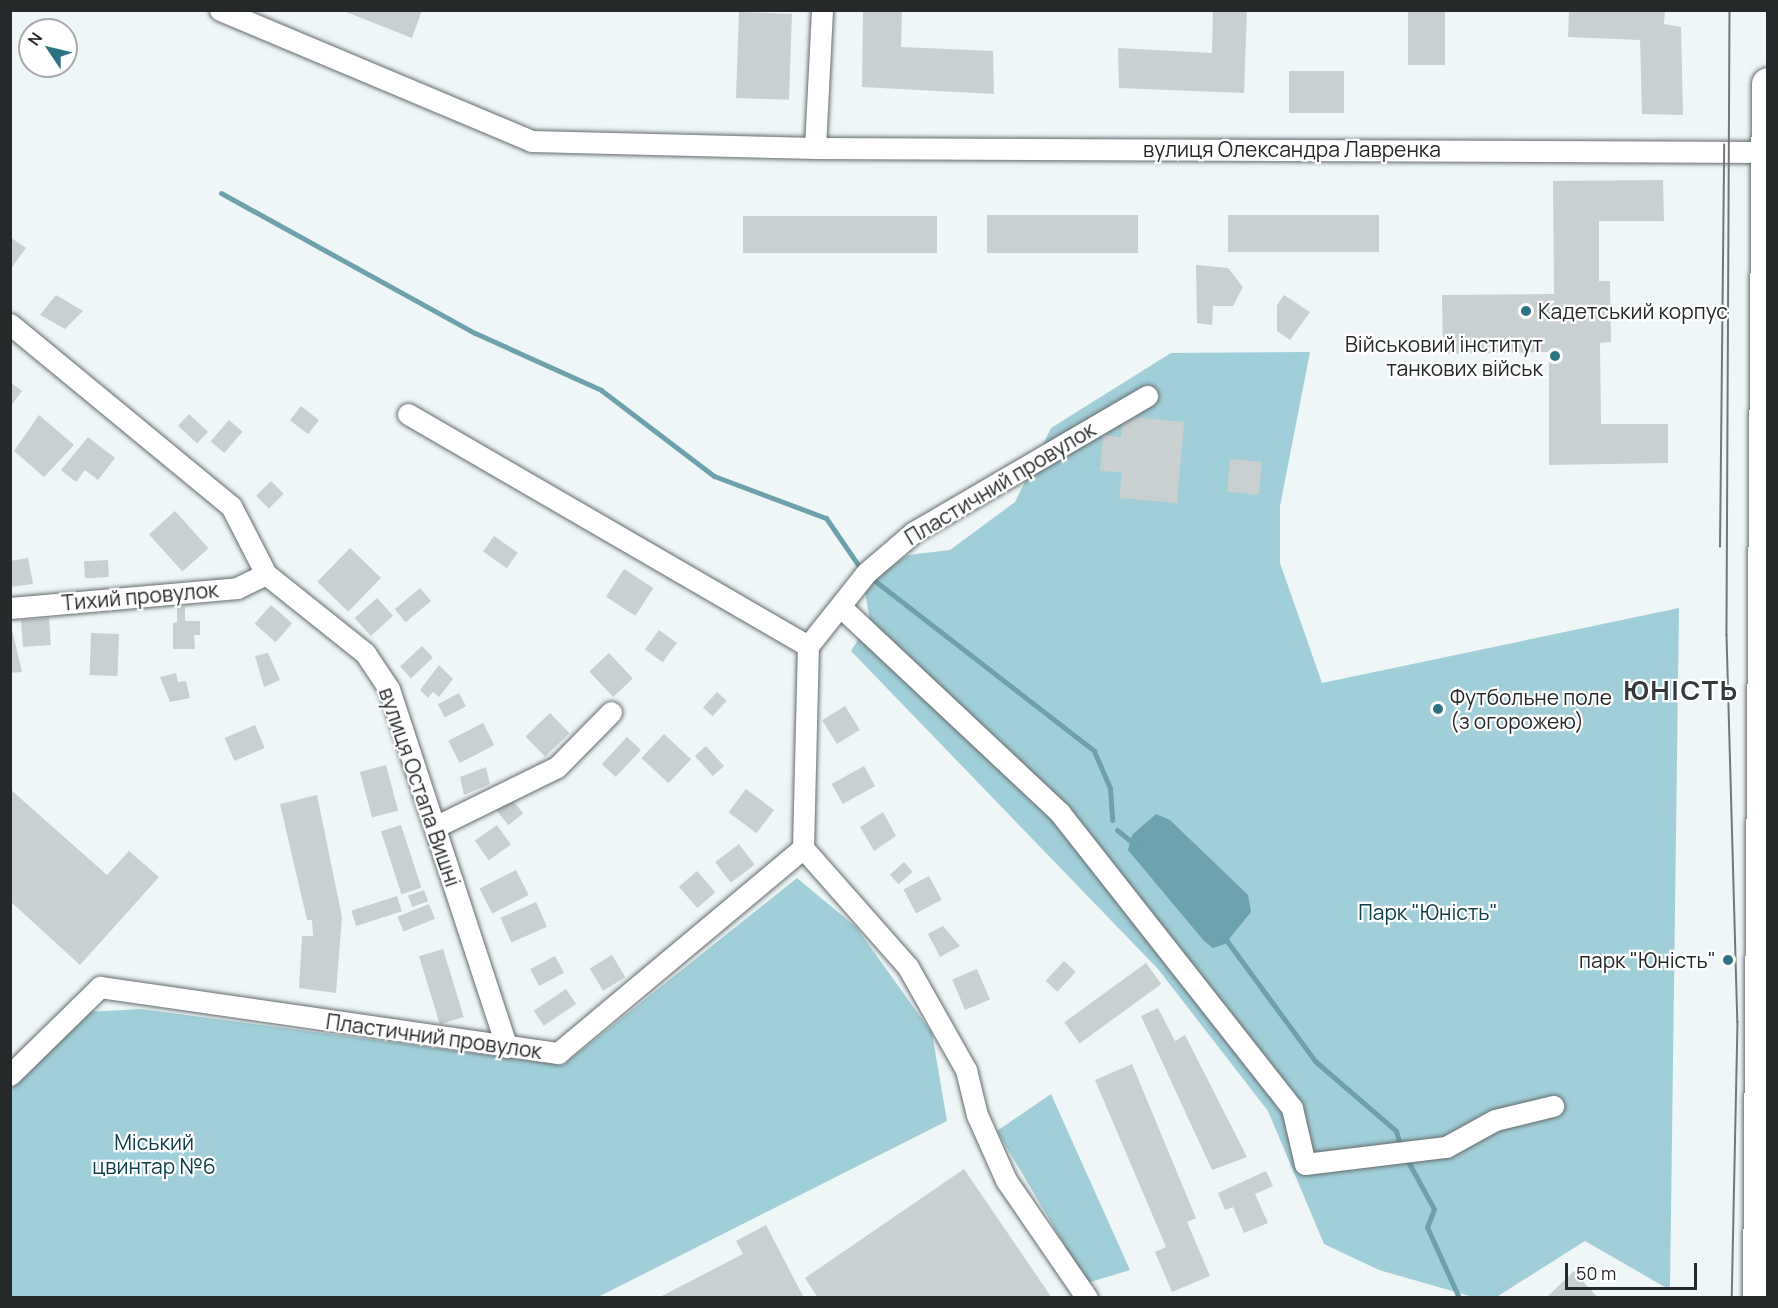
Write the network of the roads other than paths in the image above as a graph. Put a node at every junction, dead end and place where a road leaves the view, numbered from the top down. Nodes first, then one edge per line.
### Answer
1 (220, 10) edge
2 (822, 10) edge
3 (1767, 84) edge
4 (815, 148) junction
5 (1767, 152) edge
6 (10, 324) edge
7 (1147, 396) dead end
8 (408, 414) dead end
9 (266, 574) junction
10 (10, 608) edge
11 (842, 608) junction
12 (808, 646) junction
13 (611, 712) dead end
14 (435, 827) junction
15 (803, 849) junction
16 (507, 1047) junction
17 (10, 1075) edge
18 (1553, 1106) dead end
19 (1087, 1298) edge
20 (1759, 1298) edge

1 - 4 street, вулиця Олександра Лавренка
2 - 4 street
3 - 5 main road
4 - 5 street, вулиця Олександра Лавренка
5 - 20 main road
6 - 9 street, вулиця Остапа Вишні
7 - 11 street, Пластичний провулок
8 - 12 street
9 - 10 street, Тихий провулок
9 - 14 street, вулиця Остапа Вишні
11 - 12 street, Пластичний провулок
11 - 18 street
12 - 15 street
13 - 14 street
14 - 16 street, вулиця Остапа Вишні
15 - 16 street, Пластичний провулок
15 - 19 street
16 - 17 street, Пластичний провулок

